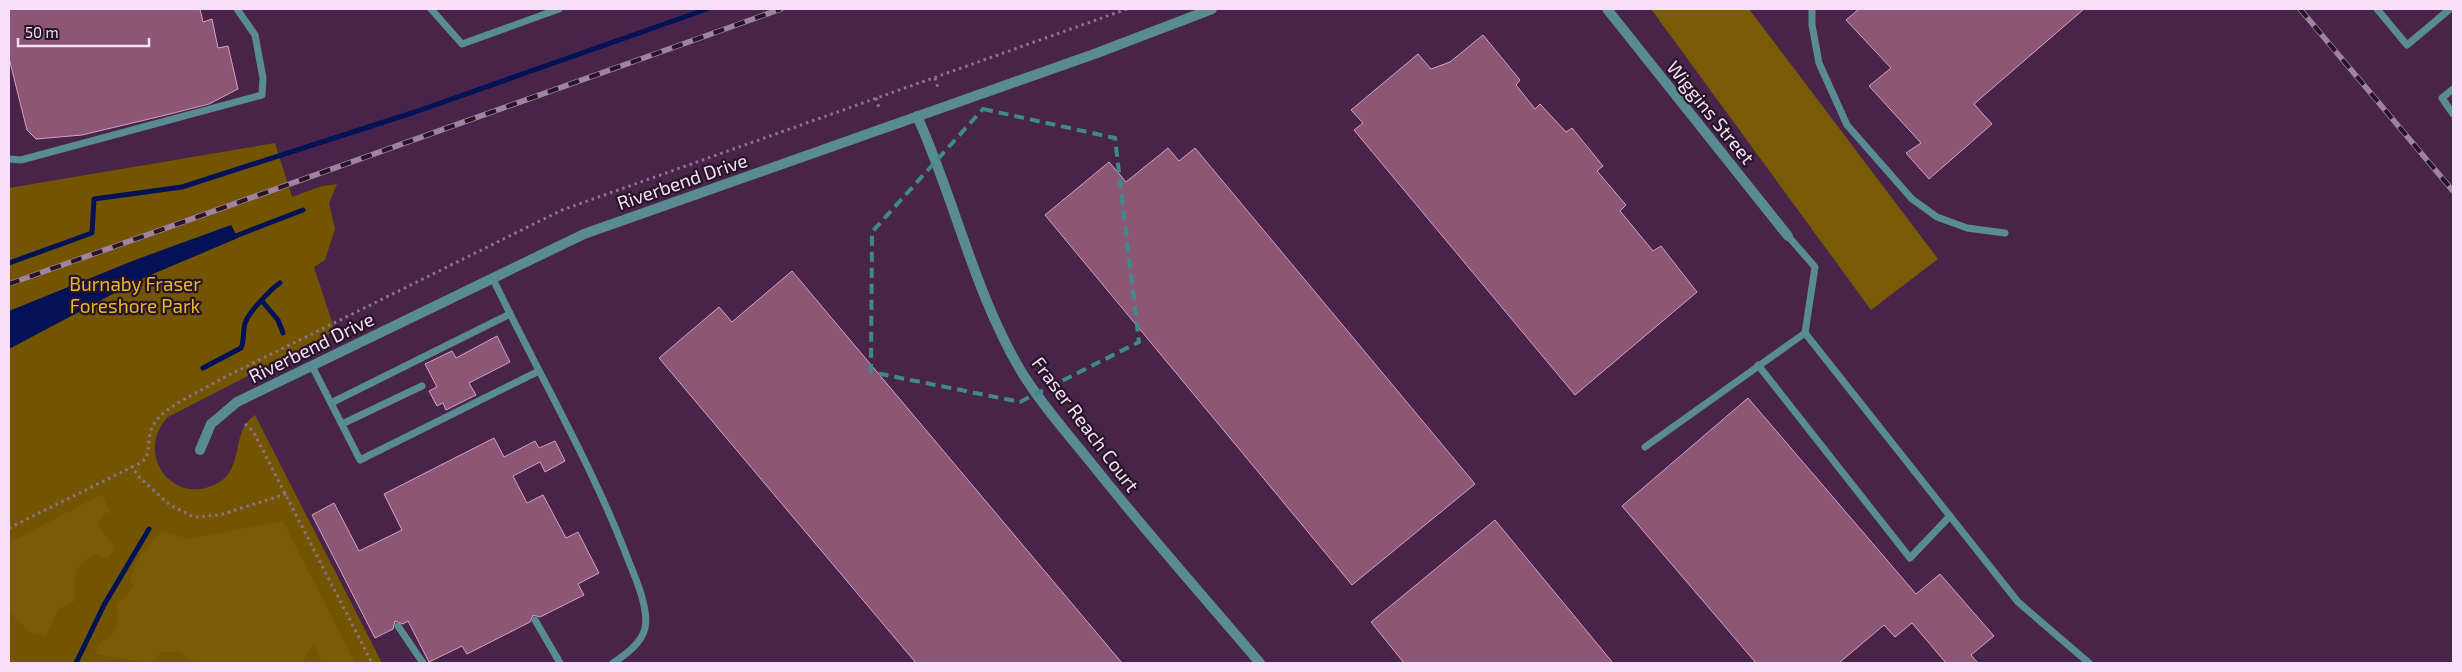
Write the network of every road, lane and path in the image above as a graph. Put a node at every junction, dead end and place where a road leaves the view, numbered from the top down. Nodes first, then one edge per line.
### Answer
1 (237, 9) edge
2 (431, 9) edge
3 (559, 9) edge
4 (1127, 9) edge
5 (1212, 9) edge
6 (1606, 9) edge
7 (1812, 9) edge
8 (2377, 9) edge
9 (2450, 9) edge
10 (935, 78) junction
11 (938, 88) dead end
12 (2453, 89) edge
13 (876, 98) junction
14 (879, 108) dead end
15 (2453, 114) edge
16 (917, 116) junction
17 (9, 159) edge
18 (2005, 233) dead end
19 (1788, 236) joint
20 (493, 279) junction
21 (510, 314) junction
22 (1805, 332) junction
23 (1758, 365) junction
24 (312, 366) junction
25 (539, 371) junction
26 (422, 386) dead end
27 (331, 403) junction
28 (245, 424) dead end
29 (342, 424) junction
30 (1645, 447) dead end
31 (200, 450) dead end
32 (132, 467) junction
33 (286, 494) junction
34 (1950, 516) junction
35 (9, 528) edge
36 (535, 620) dead end
37 (398, 626) dead end
38 (372, 663) edge
39 (423, 663) edge
40 (560, 663) edge
41 (613, 663) edge
42 (1260, 663) edge
43 (2089, 663) edge

1 - 17 lane
2 - 3 lane
4 - 10 path
5 - 16 street, Riverbend Drive
6 - 19 street, Wiggins Street
7 - 18 lane
8 - 9 lane
10 - 11 path
10 - 13 path
12 - 15 lane
13 - 14 path
13 - 32 path
16 - 20 street, Riverbend Drive
16 - 42 street, Fraser Reach Court
19 - 22 lane
20 - 21 lane
20 - 24 street, Riverbend Drive
21 - 25 lane
21 - 27 lane
22 - 23 lane
22 - 34 lane
23 - 30 lane
23 - 34 lane
24 - 27 lane
24 - 31 street, Riverbend Drive
25 - 29 lane
25 - 41 lane
26 - 29 lane
27 - 29 lane
28 - 33 path
32 - 33 path
32 - 35 path
33 - 38 path
34 - 43 lane
36 - 40 lane
37 - 39 lane

